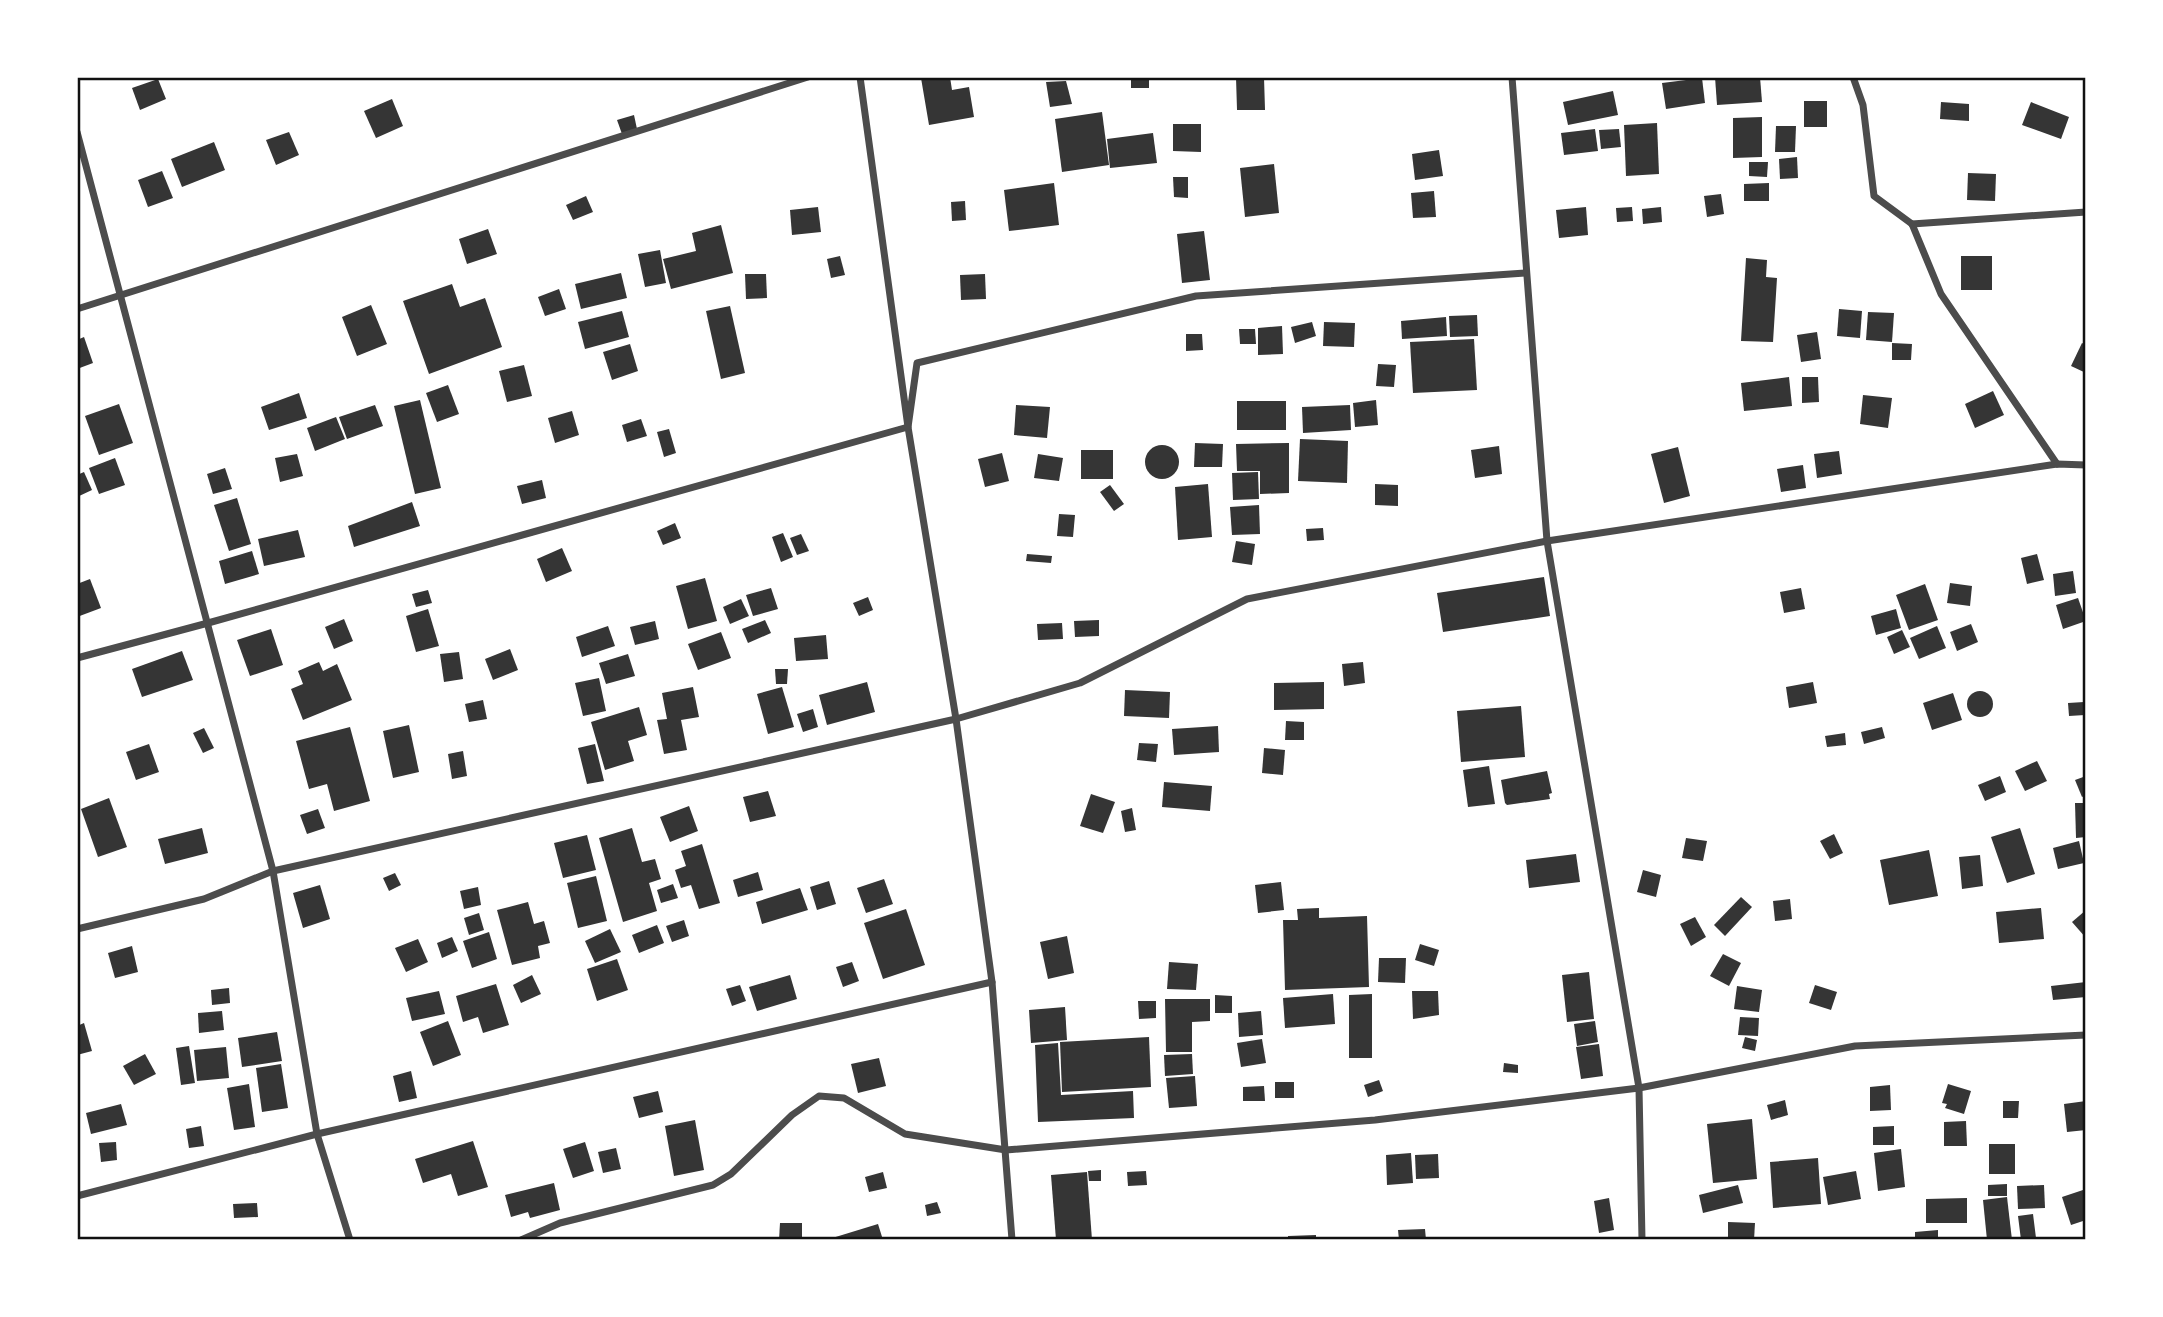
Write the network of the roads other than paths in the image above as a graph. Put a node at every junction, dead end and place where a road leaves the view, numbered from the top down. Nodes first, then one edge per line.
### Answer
1 (808, 77) edge
2 (860, 77) edge
3 (1511, 77) edge
4 (1853, 77) edge
5 (77, 132) edge
6 (2086, 212) edge
7 (1912, 224) junction
8 (1525, 273) junction
9 (121, 293) junction
10 (77, 309) edge
11 (908, 427) junction
12 (2057, 464) junction
13 (2086, 465) edge
14 (1547, 541) junction
15 (208, 623) junction
16 (77, 658) edge
17 (956, 719) junction
18 (273, 871) junction
19 (77, 929) edge
20 (992, 982) junction
21 (2086, 1035) edge
22 (1639, 1088) junction
23 (317, 1134) junction
24 (1006, 1150) junction
25 (77, 1196) edge
26 (349, 1240) edge
27 (521, 1240) edge
28 (1012, 1240) edge
29 (1642, 1240) edge

1 - 9 street
2 - 11 street
3 - 8 street
4 - 7 street
5 - 9 street
6 - 7 street
7 - 12 street
8 - 11 street
8 - 14 street
9 - 10 street
9 - 15 street
11 - 15 street
11 - 17 street
12 - 13 street
12 - 14 street
14 - 17 street
14 - 22 street
15 - 16 street
15 - 18 street
17 - 18 street
17 - 20 street
18 - 19 street
18 - 23 street
20 - 23 street
20 - 24 street
21 - 22 street
22 - 24 street
22 - 29 street
23 - 25 street
23 - 26 street
24 - 27 street
24 - 28 street

